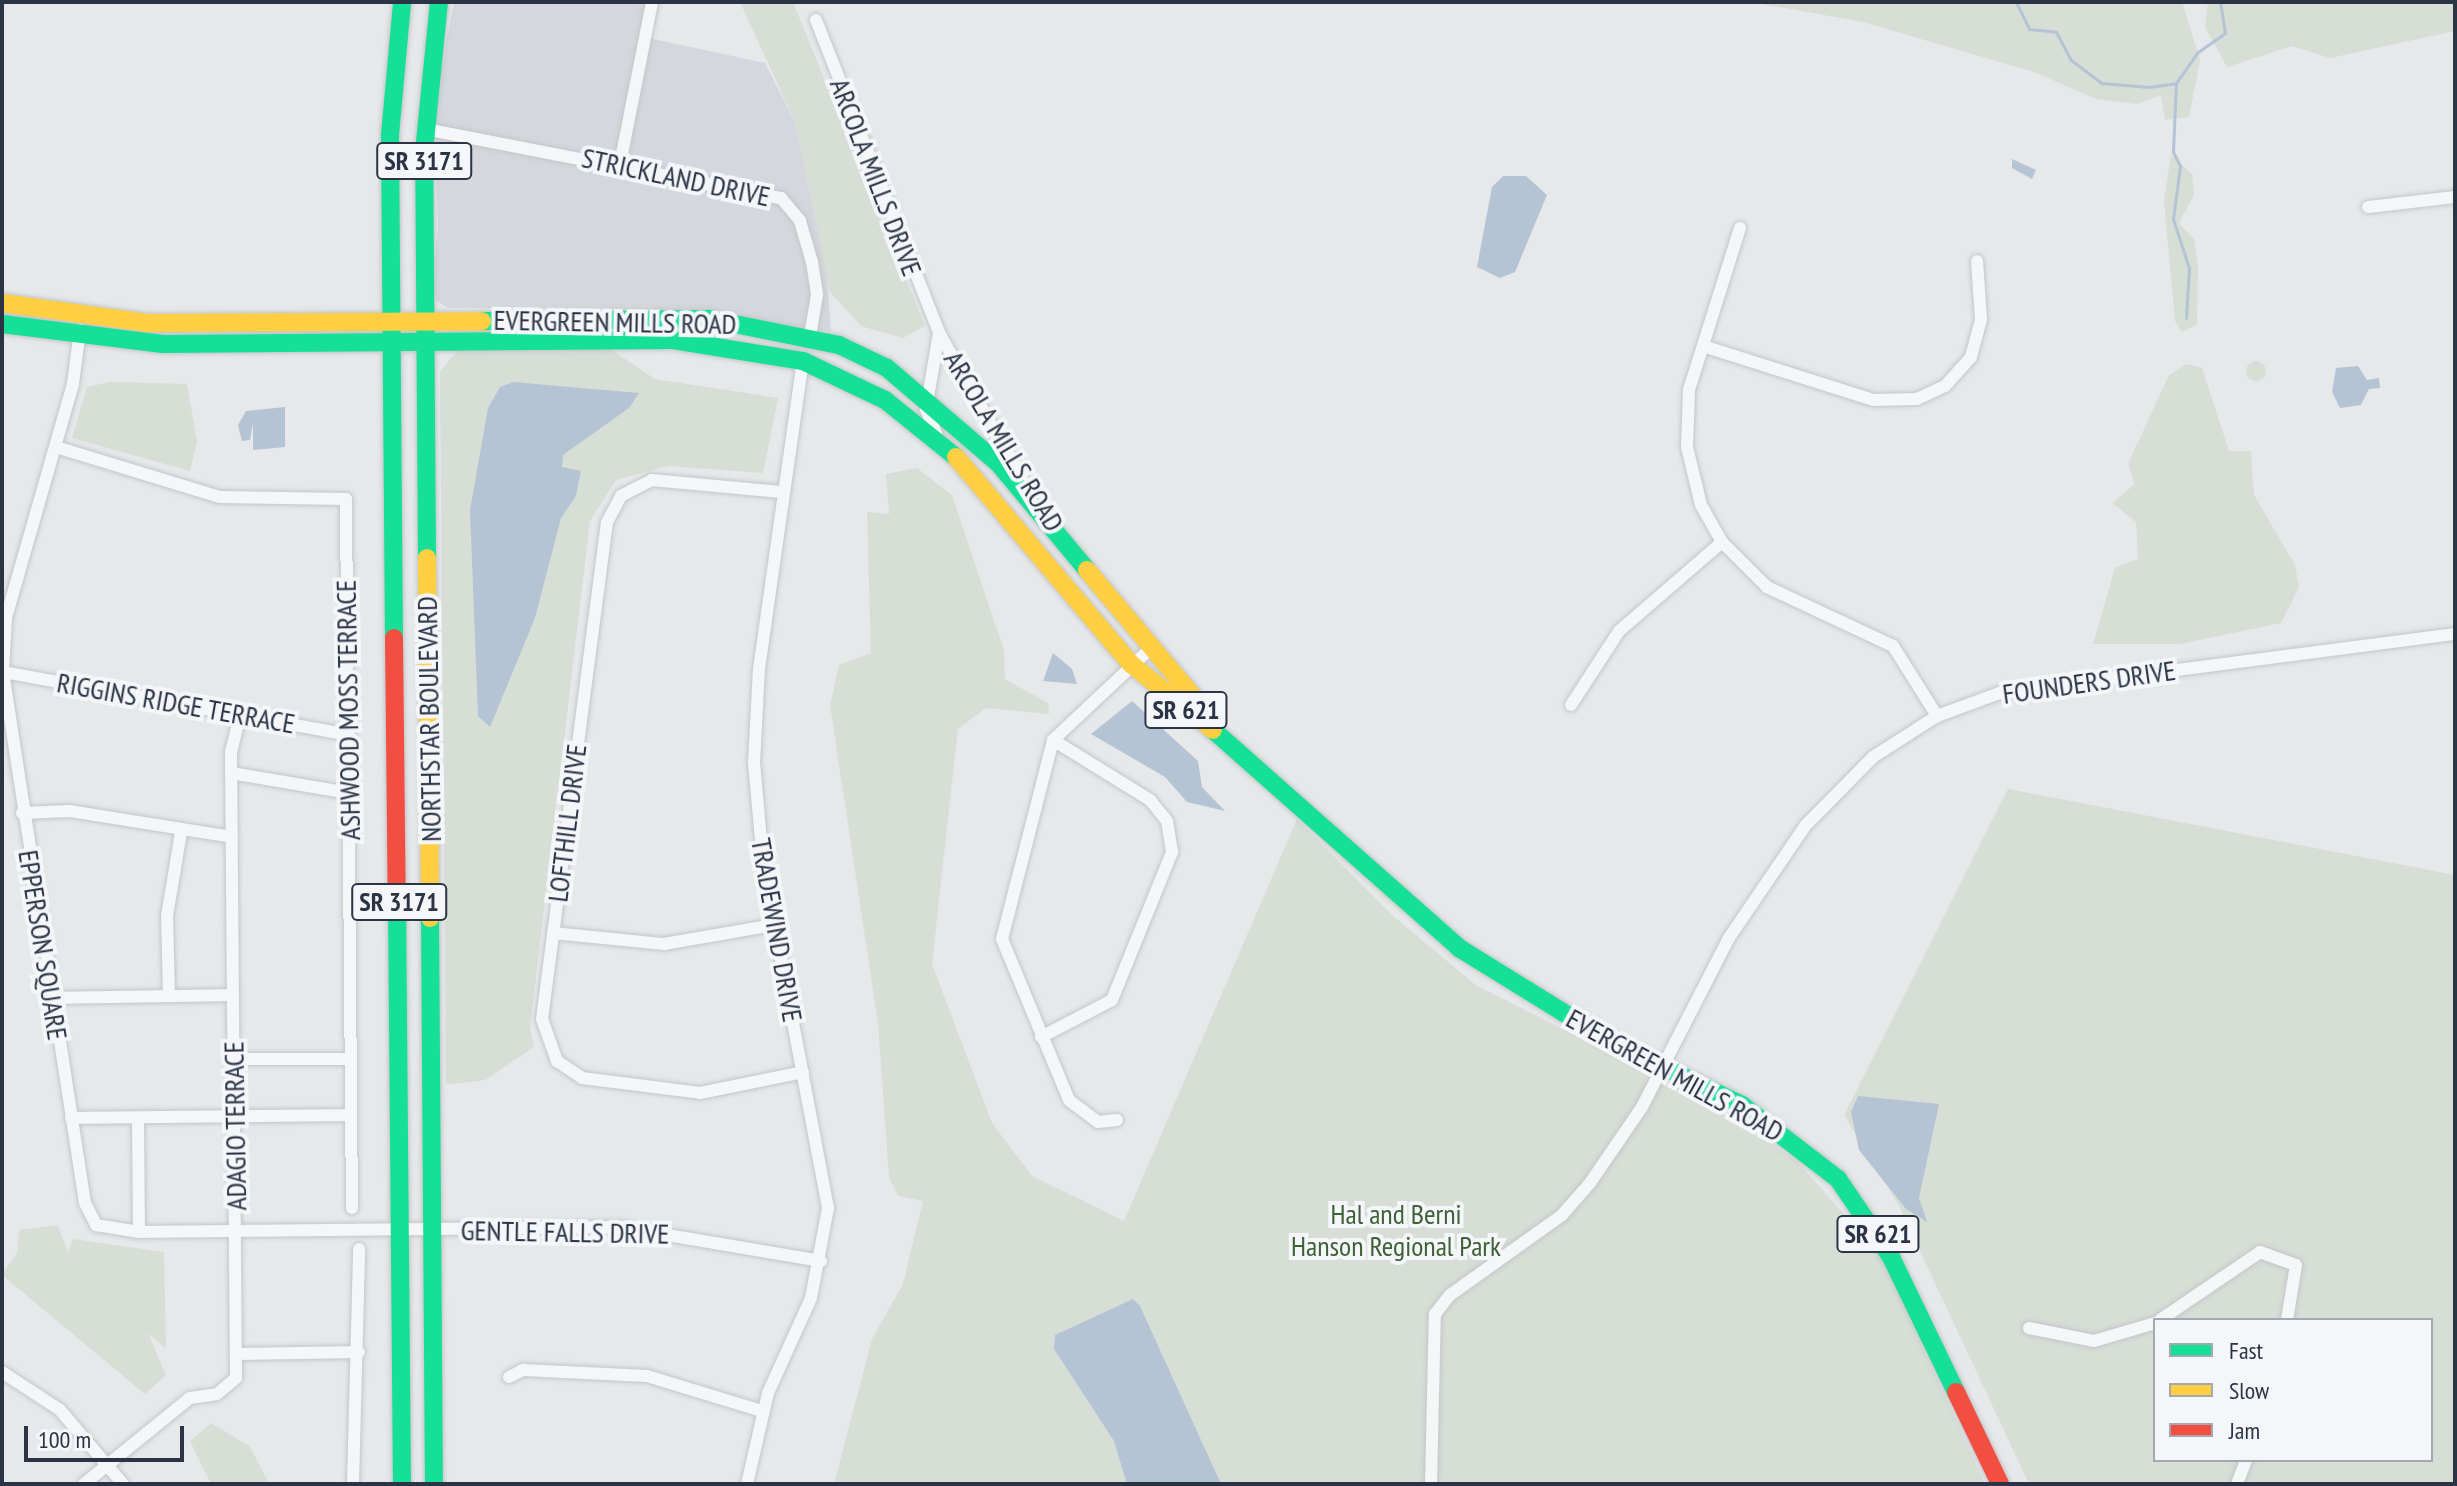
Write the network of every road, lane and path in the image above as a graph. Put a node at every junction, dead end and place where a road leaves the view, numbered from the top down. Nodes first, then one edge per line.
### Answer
1 (402, 2) edge
2 (439, 2) edge
3 (652, 2) edge
4 (816, 20) dead end
5 (425, 129) junction
6 (620, 164) junction
7 (2455, 197) edge
8 (2368, 207) dead end
9 (1740, 228) dead end
10 (1977, 261) dead end
11 (2, 303) edge
12 (82, 318) junction
13 (392, 320) junction
14 (426, 320) junction
15 (2, 324) edge
16 (939, 333) junction
17 (810, 336) junction
18 (79, 338) junction
19 (673, 340) junction
20 (393, 341) junction
21 (426, 341) junction
22 (1703, 346) junction
23 (803, 361) junction
24 (902, 379) junction
25 (928, 401) junction
26 (936, 433) junction
27 (56, 447) junction
28 (781, 492) junction
29 (1722, 542) junction
30 (1074, 556) junction
31 (2455, 634) edge
32 (1149, 650) junction
33 (1131, 664) junction
34 (3, 672) edge
35 (1571, 705) dead end
36 (240, 716) junction
37 (1937, 716) junction
38 (349, 735) junction
39 (1053, 740) junction
40 (1243, 754) junction
41 (231, 773) junction
42 (349, 793) junction
43 (22, 813) junction
44 (181, 832) junction
45 (232, 837) junction
46 (774, 925) junction
47 (553, 933) junction
48 (233, 995) junction
49 (169, 996) junction
50 (52, 998) junction
51 (1041, 1037) junction
52 (234, 1059) junction
53 (351, 1059) junction
54 (1662, 1065) junction
55 (803, 1072) junction
56 (351, 1115) junction
57 (235, 1116) junction
58 (71, 1118) junction
59 (138, 1118) junction
60 (1117, 1120) dead end
61 (352, 1208) dead end
62 (401, 1229) junction
63 (236, 1230) junction
64 (434, 1230) junction
65 (139, 1232) junction
66 (359, 1249) dead end
67 (821, 1261) junction
68 (2163, 1318) edge
69 (2287, 1318) edge
70 (2153, 1324) edge
71 (2029, 1328) dead end
72 (359, 1352) junction
73 (237, 1354) junction
74 (2, 1372) edge
75 (509, 1377) dead end
76 (762, 1411) junction
77 (2245, 1462) edge
78 (107, 1464) junction
79 (84, 1484) edge
80 (123, 1484) edge
81 (353, 1484) edge
82 (402, 1484) edge
83 (434, 1484) edge
84 (747, 1484) edge
85 (1431, 1484) edge
86 (2000, 1484) edge
87 (2237, 1484) edge

1 - 13 main road, NORTHSTAR BOULEVARD / SR 3171
2 - 5 main road, NORTHSTAR BOULEVARD / SR 3171
3 - 6 street
4 - 16 street, ARCOLA MILLS DRIVE / SR 621
5 - 6 street, STRICKLAND DRIVE
5 - 14 main road, NORTHSTAR BOULEVARD / SR 3171
6 - 17 street, STRICKLAND DRIVE
7 - 8 street
9 - 22 street
10 - 22 street
11 - 12 main road, EVERGREEN MILLS ROAD
12 - 13 main road, EVERGREEN MILLS ROAD
12 - 18 street, EPPERSON SQUARE
13 - 14 main road, EVERGREEN MILLS ROAD
13 - 20 main road, NORTHSTAR BOULEVARD / SR 3171
14 - 17 main road, EVERGREEN MILLS ROAD
14 - 21 main road, NORTHSTAR BOULEVARD / SR 3171
15 - 18 main road, EVERGREEN MILLS ROAD
16 - 25 street, ARCOLA MILLS ROAD
16 - 30 street, ARCOLA MILLS ROAD / SR 621
17 - 19 main road
17 - 24 main road, EVERGREEN MILLS ROAD
18 - 20 main road, EVERGREEN MILLS ROAD
18 - 27 street, EPPERSON SQUARE
19 - 21 main road, EVERGREEN MILLS ROAD
19 - 23 main road, EVERGREEN MILLS ROAD
20 - 21 main road, EVERGREEN MILLS ROAD
20 - 62 main road, NORTHSTAR BOULEVARD / SR 3171
21 - 64 main road, NORTHSTAR BOULEVARD / SR 3171
22 - 29 street
23 - 24 main road
23 - 26 main road, EVERGREEN MILLS ROAD
23 - 28 street, TRADEWIND DRIVE
24 - 25 main road, EVERGREEN MILLS ROAD
25 - 26 street, ARCOLA MILLS ROAD
25 - 30 main road, EVERGREEN MILLS ROAD
26 - 33 main road, EVERGREEN MILLS ROAD / SR 621
27 - 34 street, EPPERSON SQUARE
27 - 38 street, ASHWOOD MOSS TERRACE
28 - 46 street, TRADEWIND DRIVE
28 - 47 street, LOFTHILL DRIVE
29 - 35 street
29 - 37 street
30 - 32 main road, EVERGREEN MILLS ROAD / SR 621
31 - 37 street, FOUNDERS DRIVE
32 - 33 street
32 - 40 main road, EVERGREEN MILLS ROAD / SR 621
33 - 39 street
33 - 40 main road, EVERGREEN MILLS ROAD / SR 621
34 - 36 street, RIGGINS RIDGE TERRACE
34 - 43 street, EPPERSON SQUARE
36 - 38 street, RIGGINS RIDGE TERRACE
36 - 41 street, ADAGIO TERRACE
37 - 54 street, FOUNDERS DRIVE
38 - 42 street, ASHWOOD MOSS TERRACE
39 - 51 street
39 - 51 street
40 - 54 main road, EVERGREEN MILLS ROAD / SR 621
41 - 42 street
41 - 45 street, ADAGIO TERRACE
42 - 53 street, ASHWOOD MOSS TERRACE
43 - 44 street
43 - 50 street, EPPERSON SQUARE
44 - 45 street
44 - 49 street
45 - 48 street, ADAGIO TERRACE
46 - 47 street
46 - 55 street, TRADEWIND DRIVE
47 - 55 street, LOFTHILL DRIVE
48 - 49 street
48 - 52 street, ADAGIO TERRACE
49 - 50 street
50 - 58 street, EPPERSON SQUARE
51 - 60 street
52 - 53 street
52 - 57 street, ADAGIO TERRACE
53 - 56 street, ASHWOOD MOSS TERRACE
54 - 85 street, FOUNDERS DRIVE
54 - 86 main road, EVERGREEN MILLS ROAD / SR 621
55 - 67 street, TRADEWIND DRIVE
56 - 57 street
56 - 61 street, ASHWOOD MOSS TERRACE
57 - 59 street
57 - 63 street, ADAGIO TERRACE
58 - 59 street
58 - 65 street, EPPERSON SQUARE
59 - 65 street
62 - 63 street, EPPERSON SQUARE
62 - 64 street, GENTLE FALLS DRIVE
62 - 82 main road, NORTHSTAR BOULEVARD / SR 3171
63 - 65 street, EPPERSON SQUARE
63 - 73 street, ADAGIO TERRACE
64 - 67 street, GENTLE FALLS DRIVE
64 - 83 main road, NORTHSTAR BOULEVARD / SR 3171
66 - 72 street
67 - 76 street, TRADEWIND DRIVE
68 - 69 street
70 - 71 street
72 - 73 street
72 - 81 street
73 - 78 street, ADAGIO TERRACE
74 - 78 street
75 - 76 street
76 - 84 street, TRADEWIND DRIVE
77 - 87 street
78 - 79 street
78 - 80 street

